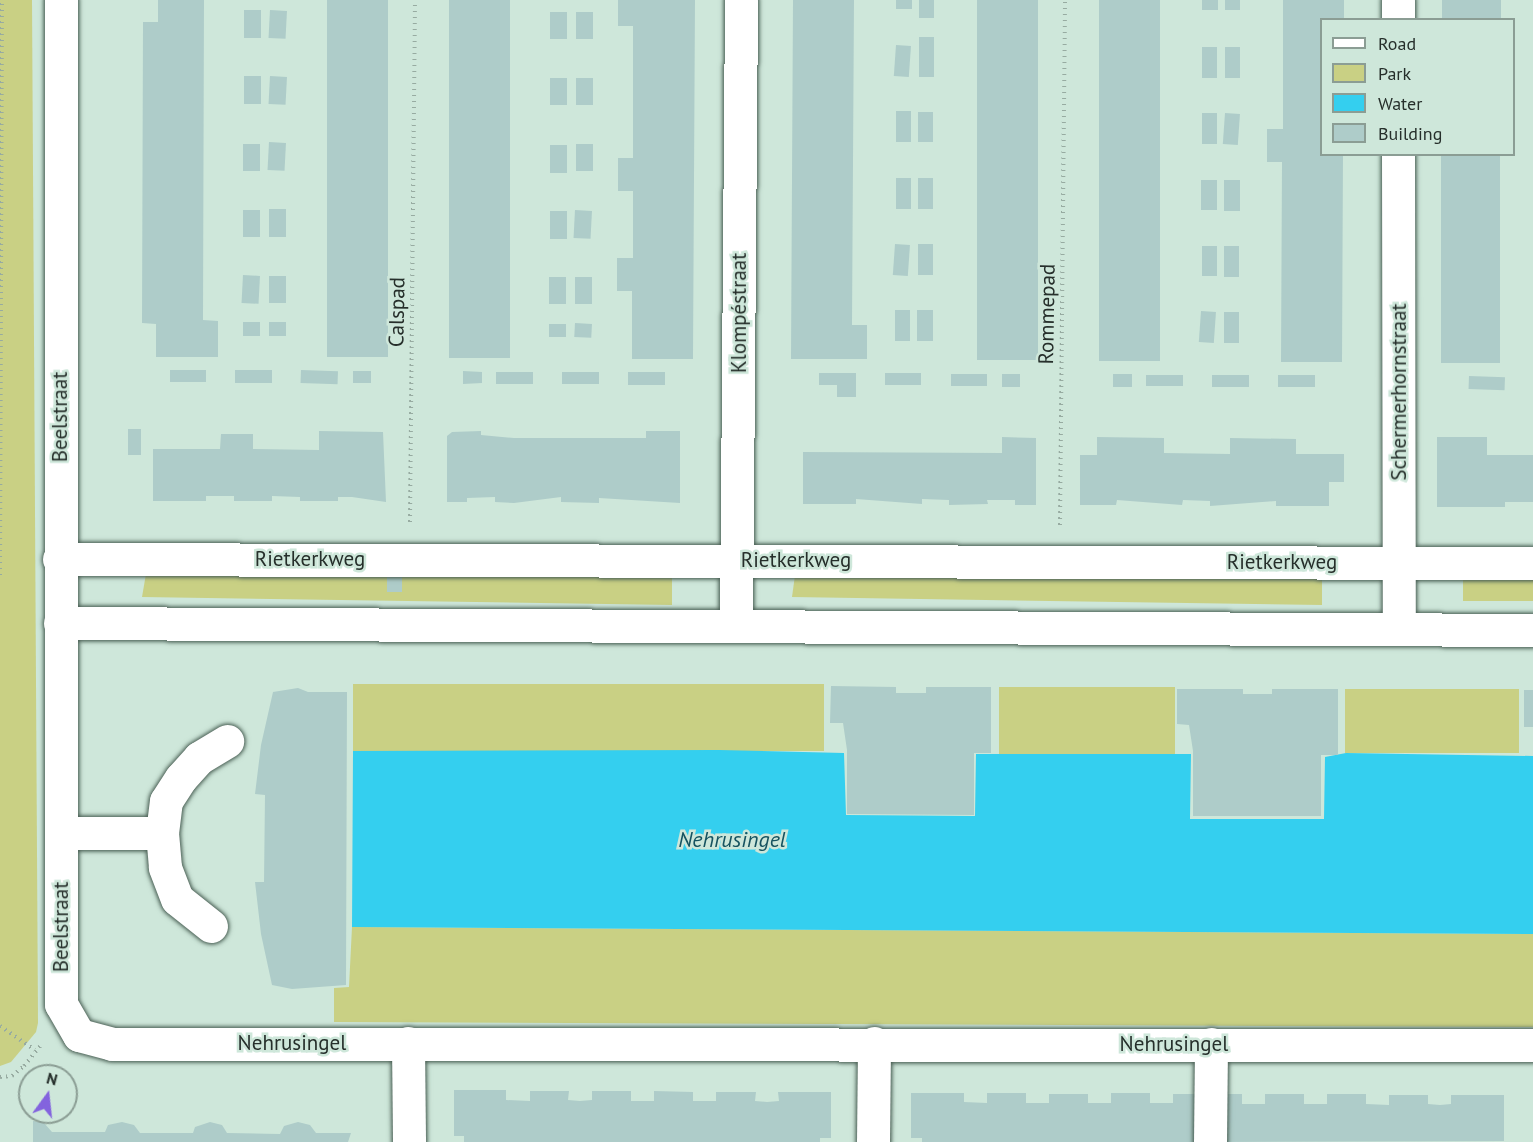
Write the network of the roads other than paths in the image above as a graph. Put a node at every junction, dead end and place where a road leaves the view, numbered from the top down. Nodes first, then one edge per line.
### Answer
1 (61, 0) edge
2 (741, 0) edge
3 (1398, 0) edge
4 (1398, 18) edge
5 (1398, 156) edge
6 (59, 558) junction
7 (737, 560) junction
8 (1399, 562) junction
9 (1533, 563) edge
10 (60, 623) junction
11 (736, 626) junction
12 (1399, 629) junction
13 (1533, 630) edge
14 (227, 741) dead end
15 (62, 833) junction
16 (162, 833) junction
17 (211, 926) dead end
18 (68, 1020) joint
19 (408, 1043) junction
20 (874, 1043) junction
21 (1211, 1044) junction
22 (1533, 1045) edge
23 (409, 1142) edge
24 (873, 1142) edge
25 (1210, 1142) edge

1 - 6 street, Beelstraat
2 - 7 street, Klompéstraat
3 - 4 street
5 - 8 street, Schermerhornstraat
6 - 7 street, Rietkerkweg
6 - 10 street, Beelstraat
7 - 8 street, Rietkerkweg
7 - 11 street, Klompéstraat
8 - 9 street, Rietkerkweg
8 - 12 street, Schermerhornstraat
10 - 11 street
10 - 15 street, Beelstraat
11 - 12 street
12 - 13 street
14 - 16 street
15 - 16 street
15 - 18 street, Beelstraat
16 - 17 street
18 - 19 street, Nehrusingel
19 - 20 street, Nehrusingel
19 - 23 street
20 - 21 street, Nehrusingel
20 - 24 street
21 - 22 street, Nehrusingel
21 - 25 street

